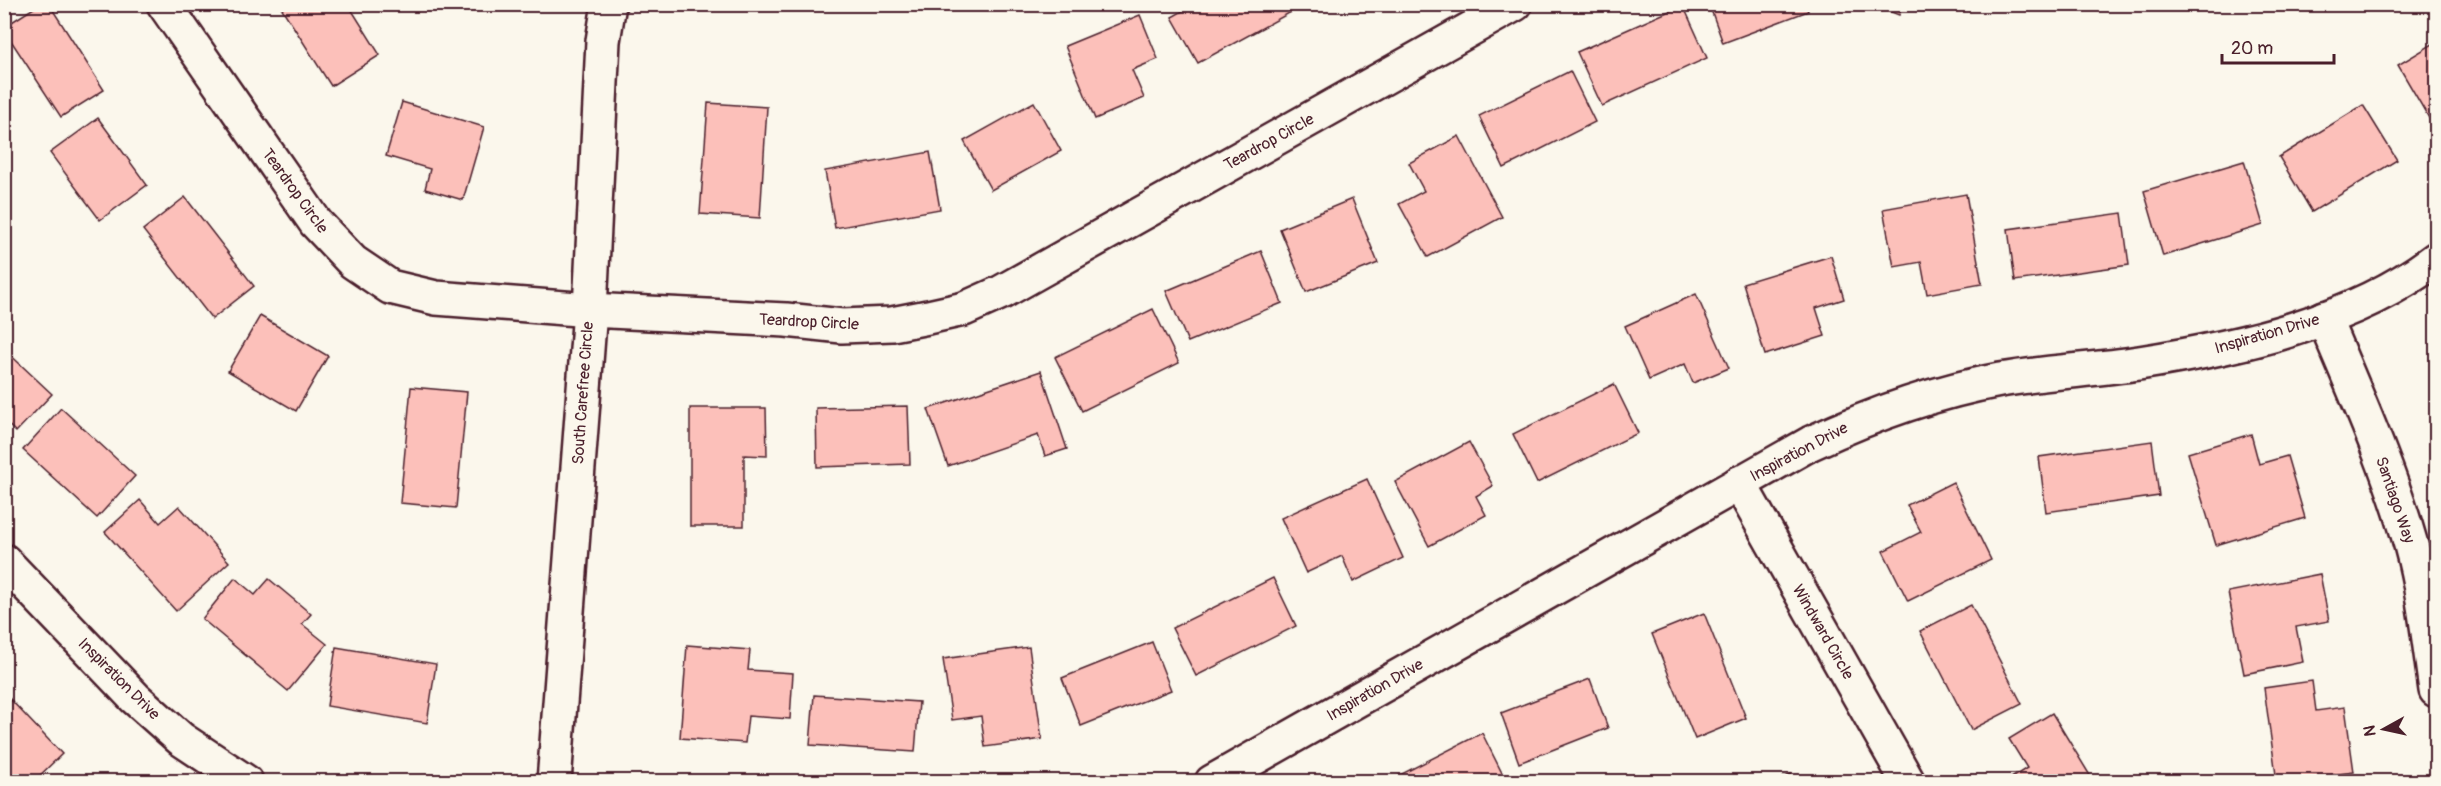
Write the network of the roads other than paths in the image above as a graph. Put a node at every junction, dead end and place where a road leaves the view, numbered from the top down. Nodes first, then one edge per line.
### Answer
1 (164, 4) edge
2 (609, 4) edge
3 (1515, 4) edge
4 (2436, 259) edge
5 (590, 310) junction
6 (2324, 318) junction
7 (1738, 483) junction
8 (4, 561) edge
9 (2436, 690) edge
10 (246, 782) edge
11 (554, 782) edge
12 (1212, 782) edge
13 (1908, 782) edge

1 - 5 street, Teardrop Circle
2 - 5 street, South Carefree Circle
3 - 5 street, Teardrop Circle
4 - 6 street, Inspiration Drive
5 - 11 street, South Carefree Circle
6 - 7 street, Inspiration Drive
6 - 9 street, Santiago Way
7 - 12 street, Inspiration Drive
7 - 13 street, Windward Circle
8 - 10 street, Inspiration Drive

